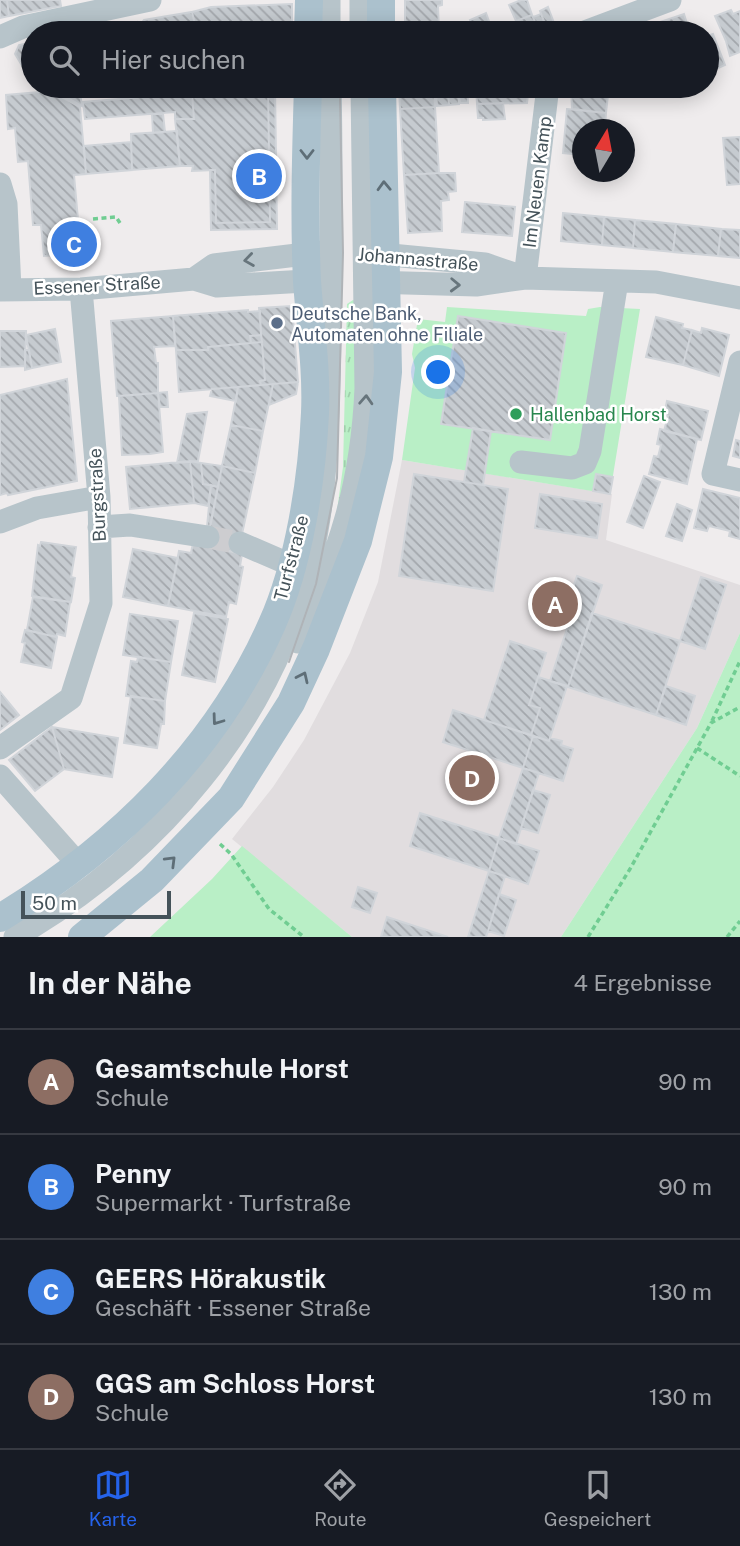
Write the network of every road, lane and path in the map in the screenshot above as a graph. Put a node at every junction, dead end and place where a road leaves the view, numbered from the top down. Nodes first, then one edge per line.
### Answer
1 (150, 0) edge
2 (309, 0) edge
3 (329, 0) edge
4 (360, 0) edge
5 (381, 0) edge
6 (670, 0) edge
7 (51, 21) edge
8 (309, 21) edge
9 (329, 21) edge
10 (361, 21) edge
11 (381, 21) edge
12 (614, 21) edge
13 (21, 28) edge
14 (0, 37) edge
15 (309, 98) edge
16 (329, 98) edge
17 (363, 98) edge
18 (381, 98) edge
19 (547, 98) edge
20 (0, 184) edge
21 (93, 219) dead end
22 (120, 222) dead end
23 (320, 252) junction
24 (375, 253) junction
25 (526, 278) junction
26 (194, 279) junction
27 (319, 280) junction
28 (617, 281) junction
29 (375, 282) junction
30 (5, 289) edge
31 (81, 289) junction
32 (740, 298) edge
33 (740, 362) edge
34 (521, 462) dead end
35 (740, 480) edge
36 (99, 497) junction
37 (0, 522) edge
38 (99, 527) junction
39 (208, 537) tunnel mouth
40 (240, 543) tunnel mouth
41 (291, 565) junction
42 (740, 661) edge
43 (740, 707) edge
44 (711, 723) junction
45 (0, 748) edge
46 (696, 748) junction
47 (0, 776) edge
48 (740, 776) edge
49 (205, 827) junction
50 (79, 864) junction
51 (0, 918) edge
52 (740, 921) edge
53 (15, 937) edge
54 (43, 937) edge
55 (82, 937) edge
56 (304, 937) edge
57 (588, 937) edge
58 (727, 937) edge

1 - 7 street
2 - 8 main road
3 - 9 street
4 - 10 street
5 - 11 main road
6 - 12 street
13 - 14 street
15 -> 23 main road, Turfstraße
16 - 23 street
17 - 24 street
24 -> 18 main road
19 - 25 street, Im Neuen Kamp
20 - 30 street
21 - 22 path
23 - 24 street, Johannastraße
23 -> 26 street, Essener Straße
23 - 27 main road, Turfstraße
24 - 25 street, Johannastraße
24 - 29 main road
25 - 28 street, Johannastraße
29 -> 25 street, Johannastraße
26 - 27 street, Essener Straße
26 - 31 street, Essener Straße
27 - 29 street, Johannastraße
27 - 41 main road, Turfstraße
27 - 53 street
28 - 32 street, Johannastraße
28 - 34 street
49 -> 29 main road
54 -> 29 street
30 - 31 street, Essener Straße
31 - 36 street, Burgstraße
33 - 35 street
36 - 37 street
36 - 38 street, Burgstraße
38 - 39 street
38 - 45 street, Burgstraße
40 - 41 street
41 -> 50 main road, Turfstraße
42 - 44 path
43 - 44 path
44 - 46 path
46 - 48 path
46 - 57 path
47 - 50 street
55 -> 49 main road
49 - 56 path
50 - 51 main road, Turfstraße
52 - 58 path

